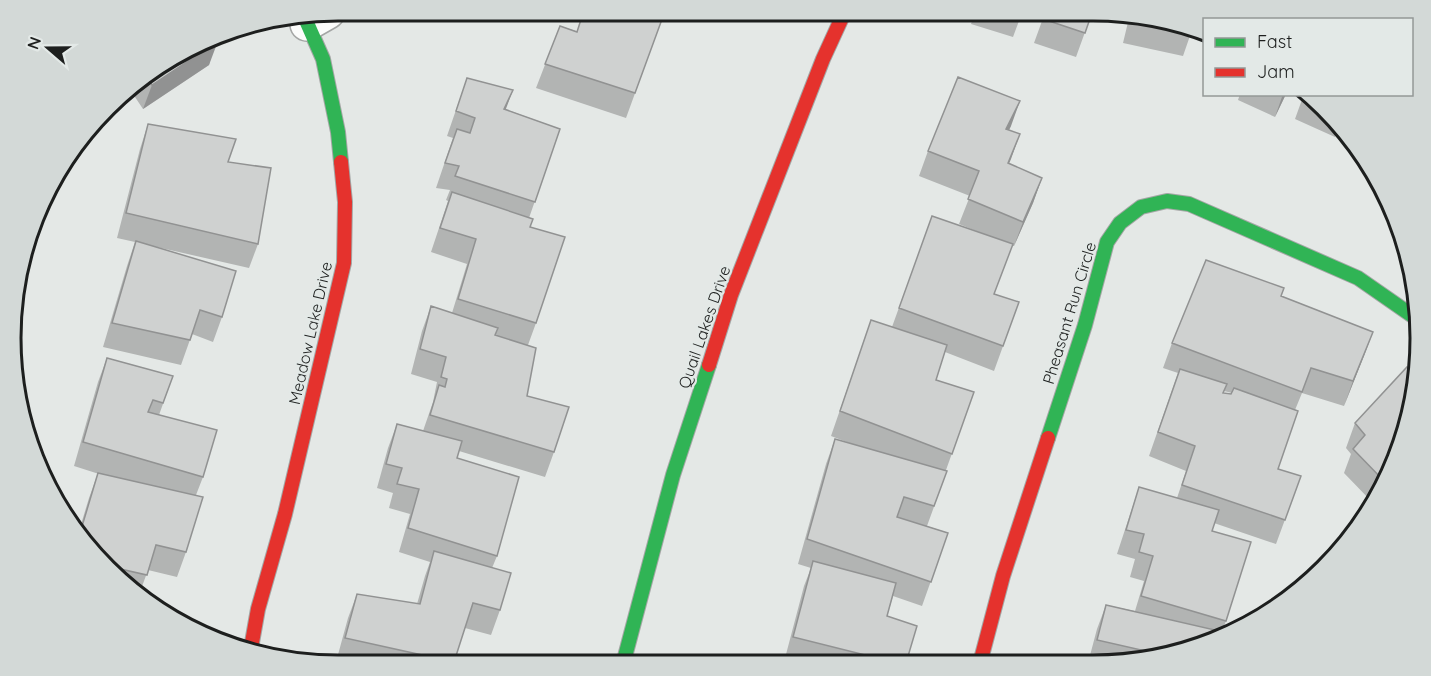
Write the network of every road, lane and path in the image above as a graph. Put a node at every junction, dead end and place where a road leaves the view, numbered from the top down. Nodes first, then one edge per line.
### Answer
1 (840, 21) edge
2 (314, 22) edge
3 (1409, 312) edge
4 (252, 643) edge
5 (625, 655) edge
6 (982, 655) edge

1 - 5 street, Quail Lakes Drive
2 - 4 street, Meadow Lake Drive
3 - 6 street, Pheasant Run Circle

